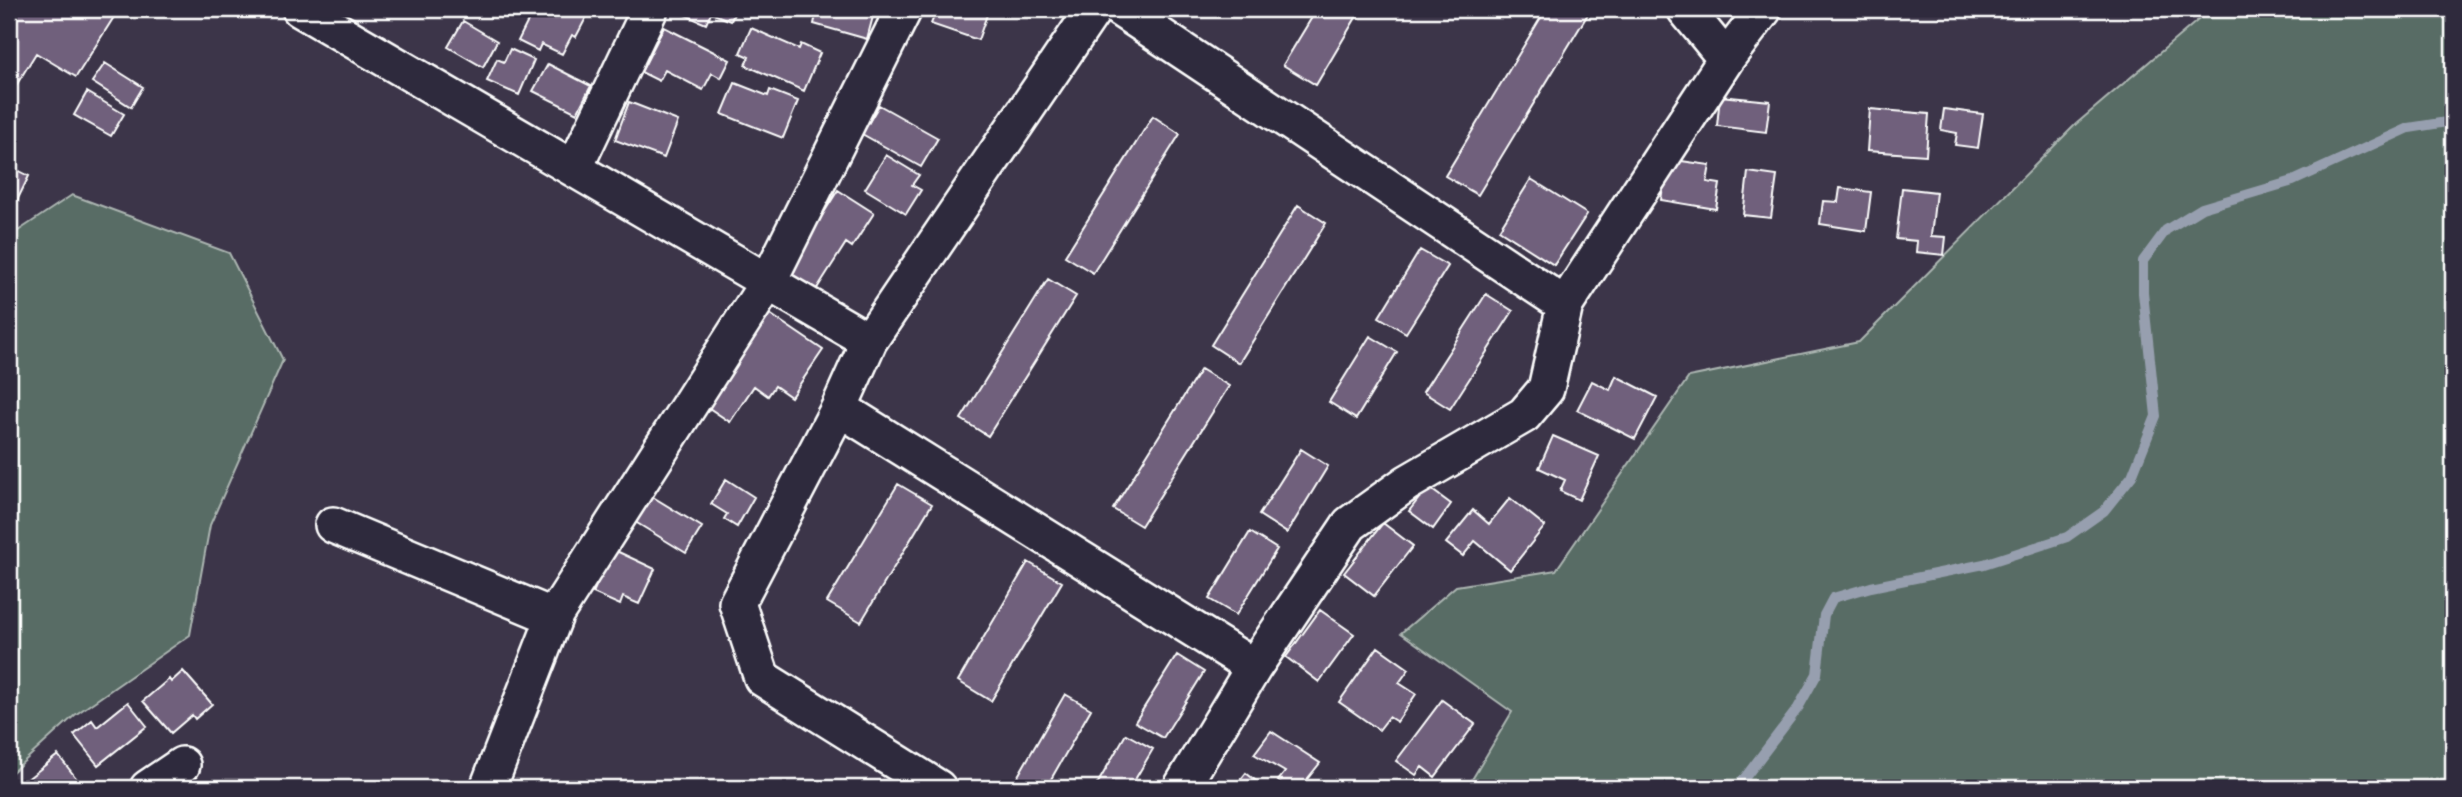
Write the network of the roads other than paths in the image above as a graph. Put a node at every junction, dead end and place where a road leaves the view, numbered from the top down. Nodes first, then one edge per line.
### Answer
1 (300, 9) edge
2 (650, 9) edge
3 (904, 9) edge
4 (1094, 9) edge
5 (1120, 9) edge
6 (1685, 9) edge
7 (1764, 9) edge
8 (1726, 59) junction
9 (574, 169) junction
10 (768, 282) junction
11 (1565, 305) junction
12 (869, 341) junction
13 (839, 408) junction
14 (333, 525) dead end
15 (554, 617) junction
16 (1254, 667) junction
17 (182, 765) dead end
18 (148, 788) edge
19 (488, 788) edge
20 (938, 788) edge
21 (1181, 788) edge

1 - 9 street
2 - 9 street
3 - 10 street
4 - 12 street
5 - 11 street
6 - 8 street
7 - 8 street
8 - 11 street
9 - 10 street
10 - 12 street
10 - 15 street
11 - 16 street
12 - 13 street
13 - 16 street
13 - 20 street
14 - 15 street
15 - 19 street
16 - 21 street
17 - 18 street

